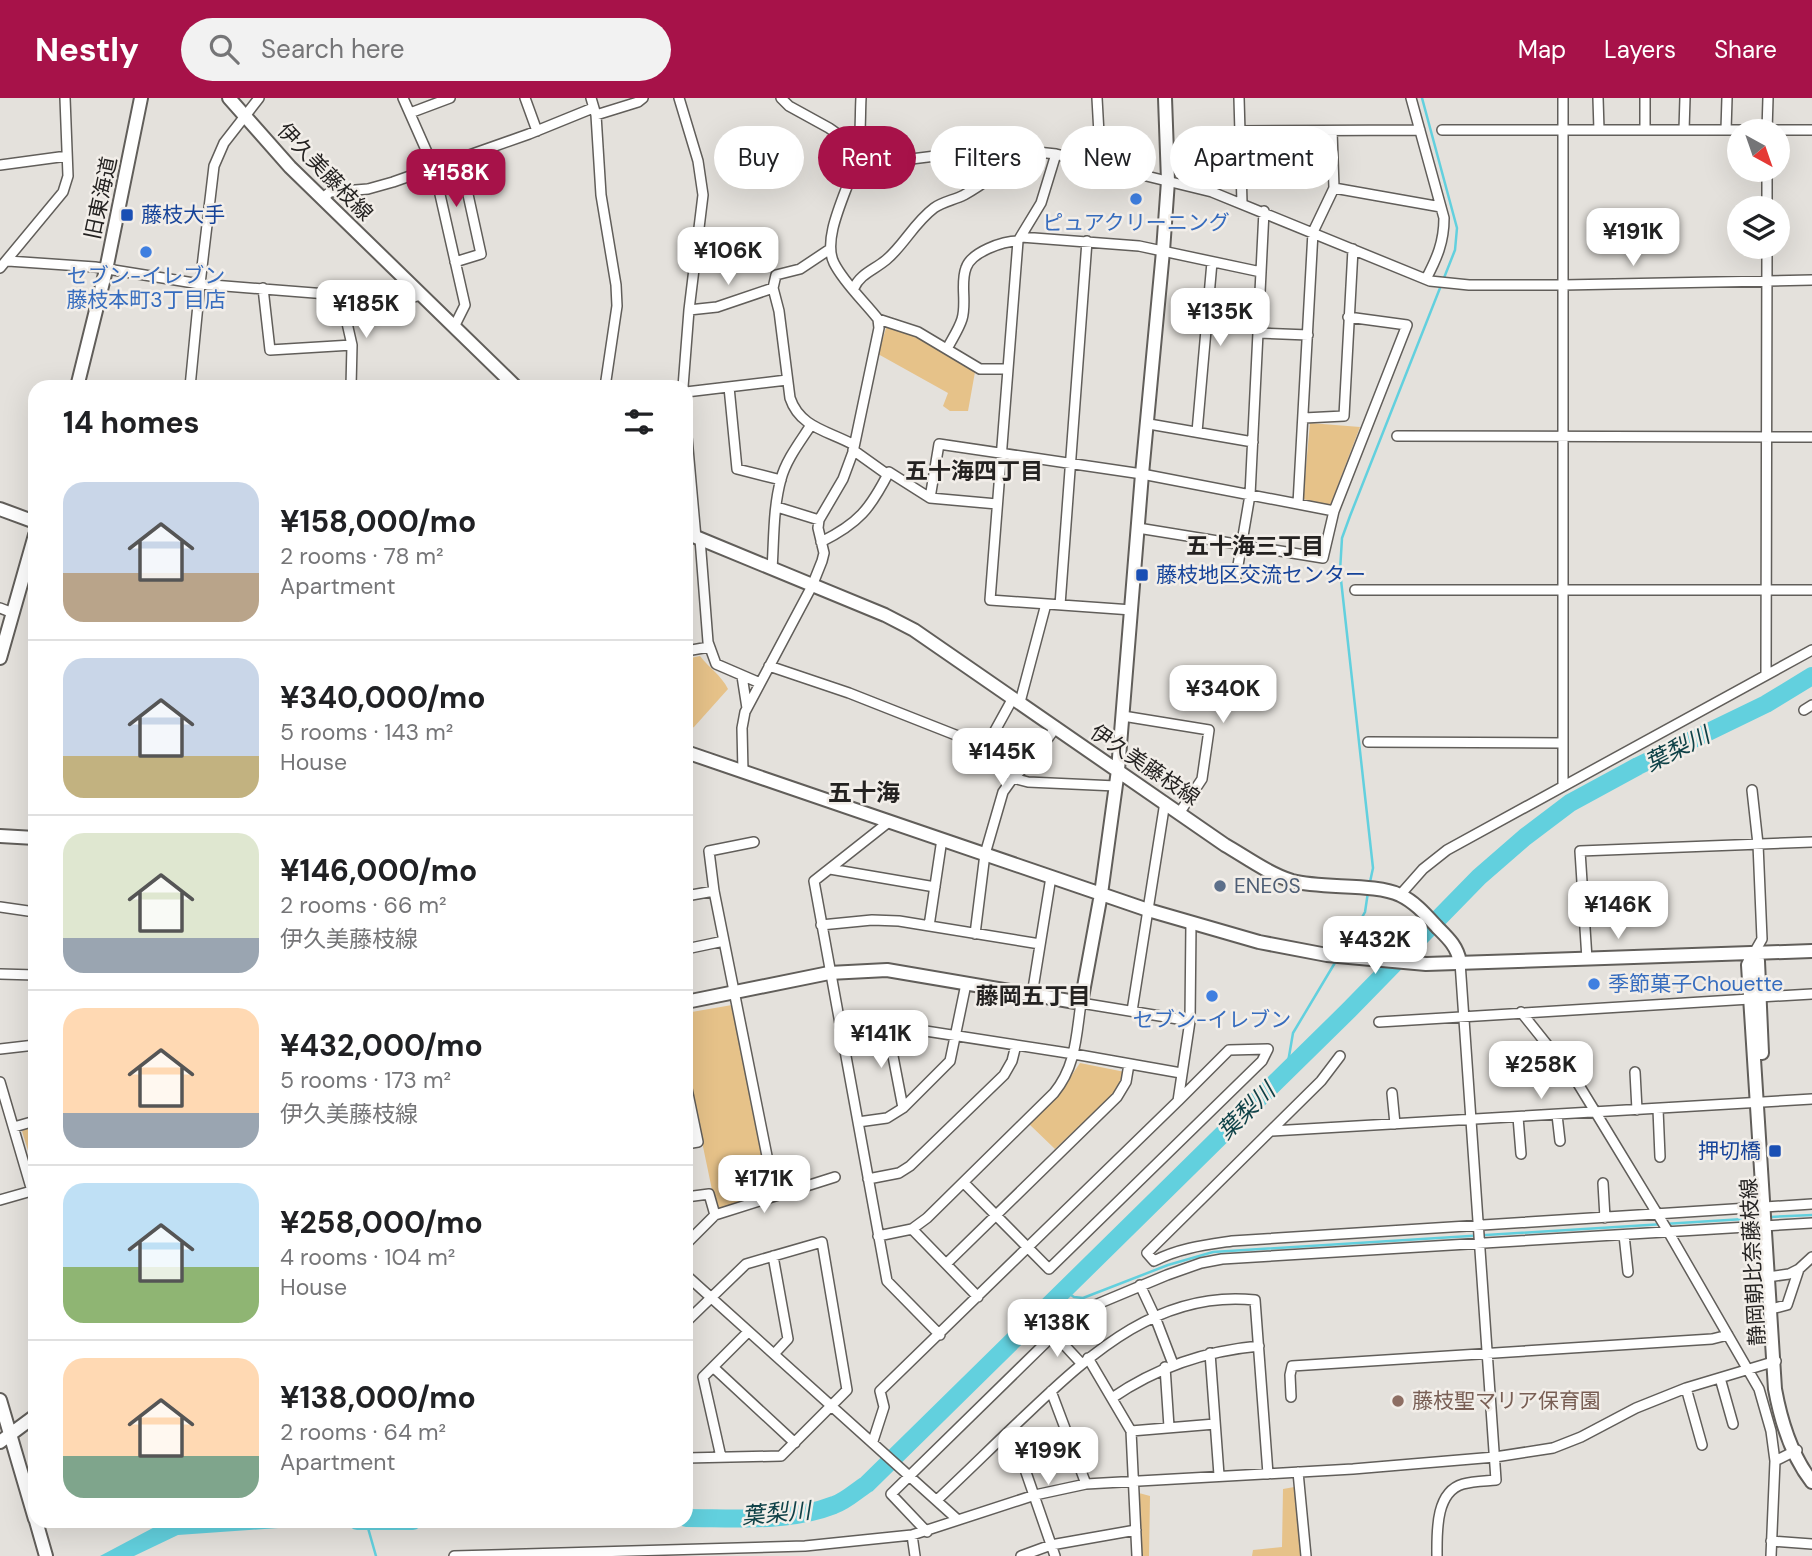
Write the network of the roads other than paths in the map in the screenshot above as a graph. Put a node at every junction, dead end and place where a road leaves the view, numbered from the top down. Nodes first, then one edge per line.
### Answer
1 (65, 98) edge
2 (141, 98) edge
3 (229, 98) edge
4 (259, 98) edge
5 (403, 98) edge
6 (450, 98) edge
7 (526, 98) edge
8 (643, 98) edge
9 (680, 98) edge
10 (781, 98) edge
11 (860, 98) edge
12 (1097, 98) edge
13 (1165, 98) edge
14 (1239, 98) edge
15 (1411, 98) edge
16 (1563, 98) edge
17 (1598, 98) edge
18 (1645, 98) edge
19 (1685, 98) edge
20 (1727, 98) edge
21 (1768, 98) edge
22 (593, 107) edge
23 (410, 113) junction
24 (245, 115) junction
25 (1767, 119) edge
26 (824, 126) edge
27 (859, 126) edge
28 (1099, 126) edge
29 (1240, 126) edge
30 (1420, 130) junction
31 (1442, 130) dead end
32 (1562, 130) junction
33 (1599, 130) junction
34 (1645, 130) junction
35 (1684, 130) junction
36 (1726, 130) joint
37 (1790, 130) edge
38 (1812, 130) edge
39 (537, 131) junction
40 (1338, 131) edge
41 (1046, 153) edge
42 (1056, 154) junction
43 (1060, 155) edge
44 (67, 156) junction
45 (460, 158) junction
46 (0, 165) edge
47 (434, 167) junction
48 (1156, 178) edge
49 (1168, 181) junction
50 (846, 189) edge
51 (973, 189) edge
52 (1242, 189) edge
53 (1334, 189) edge
54 (1338, 189) edge
55 (322, 199) junction
56 (1242, 203) junction
57 (1441, 207) junction
58 (1264, 211) junction
59 (1313, 232) junction
60 (1020, 239) junction
61 (1087, 241) junction
62 (830, 249) junction
63 (1353, 250) junction
64 (1163, 251) junction
65 (1768, 259) edge
66 (8, 261) junction
67 (455, 262) junction
68 (1212, 262) junction
69 (0, 268) edge
70 (106, 270) junction
71 (1261, 272) junction
72 (1428, 280) junction
73 (1812, 280) edge
74 (1768, 281) junction
75 (200, 284) junction
76 (1563, 285) junction
77 (263, 288) junction
78 (773, 288) junction
79 (854, 288) junction
80 (344, 295) junction
81 (421, 295) junction
82 (689, 310) junction
83 (1348, 317) junction
84 (878, 319) junction
85 (454, 327) junction
86 (1258, 333) junction
87 (1308, 335) junction
88 (352, 345) junction
89 (947, 349) junction
90 (1007, 369) junction
91 (79, 380) edge
92 (191, 380) edge
93 (351, 380) edge
94 (509, 380) edge
95 (606, 380) edge
96 (684, 380) edge
97 (787, 380) junction
98 (729, 387) junction
99 (693, 391) edge
100 (1304, 418) junction
101 (1149, 424) junction
102 (811, 425) junction
103 (1197, 432) junction
104 (1397, 436) dead end
105 (1563, 436) junction
106 (1766, 436) junction
107 (1812, 436) edge
108 (1253, 442) junction
109 (854, 447) junction
110 (1001, 452) junction
111 (1072, 464) junction
112 (1142, 474) junction
113 (888, 475) junction
114 (781, 480) junction
115 (1250, 495) junction
116 (930, 498) junction
117 (1298, 504) junction
118 (997, 505) junction
119 (777, 507) junction
120 (0, 509) edge
121 (1334, 511) junction
122 (28, 519) edge
123 (819, 520) junction
124 (1138, 528) junction
125 (694, 537) edge
126 (821, 542) junction
127 (1242, 545) junction
128 (28, 560) edge
129 (772, 569) junction
130 (1236, 577) dead end
131 (812, 586) junction
132 (1355, 590) dead end
133 (1563, 590) junction
134 (1768, 590) junction
135 (1812, 590) edge
136 (1046, 604) junction
137 (1060, 605) junction
138 (0, 608) edge
139 (1132, 610) junction
140 (13, 613) junction
141 (2, 644) edge
142 (709, 647) junction
143 (693, 650) edge
144 (1812, 650) edge
145 (0, 658) edge
146 (769, 666) junction
147 (1766, 675) junction
148 (742, 676) junction
149 (760, 683) junction
150 (1016, 700) junction
151 (747, 708) junction
152 (1123, 716) junction
153 (1056, 727) junction
154 (1368, 742) dead end
155 (1562, 743) junction
156 (986, 747) junction
157 (693, 754) edge
158 (1118, 770) junction
159 (743, 772) junction
160 (1013, 778) junction
161 (1563, 784) junction
162 (1116, 786) junction
163 (1752, 790) dead end
164 (1166, 802) junction
165 (1180, 811) junction
166 (890, 821) junction
167 (0, 836) edge
168 (28, 838) edge
169 (942, 839) junction
170 (754, 842) dead end
171 (1812, 842) edge
172 (1758, 844) junction
173 (985, 854) junction
174 (830, 869) junction
175 (1051, 877) junction
176 (935, 887) junction
177 (714, 891) junction
178 (1101, 894) junction
179 (693, 895) edge
180 (1400, 895) junction
181 (0, 907) edge
182 (1148, 910) junction
183 (28, 911) edge
184 (1191, 923) junction
185 (821, 925) junction
186 (929, 926) junction
187 (975, 934) junction
188 (724, 941) junction
189 (1040, 944) junction
190 (693, 947) edge
191 (1812, 951) edge
192 (1754, 953) junction
193 (1587, 958) junction
194 (1460, 962) junction
195 (829, 973) junction
196 (0, 974) edge
197 (28, 975) edge
198 (966, 984) junction
199 (735, 992) junction
200 (1812, 994) edge
201 (1032, 995) junction
202 (1755, 998) junction
203 (693, 1001) edge
204 (1081, 1003) junction
205 (1132, 1011) junction
206 (1521, 1012) junction
207 (1465, 1015) junction
208 (1190, 1021) junction
209 (1379, 1022) dead end
210 (887, 1025) junction
211 (840, 1026) junction
212 (957, 1036) junction
213 (1016, 1045) junction
214 (28, 1046) edge
215 (0, 1049) edge
216 (1074, 1054) junction
217 (1340, 1056) dead end
218 (1129, 1064) junction
219 (1635, 1072) dead end
220 (1181, 1073) junction
221 (0, 1082) edge
222 (1392, 1093) dead end
223 (1812, 1099) edge
224 (1178, 1101) junction
225 (1760, 1103) junction
226 (903, 1108) junction
227 (1658, 1109) junction
228 (1637, 1110) junction
229 (1596, 1113) junction
230 (1557, 1115) junction
231 (1518, 1117) junction
232 (693, 1118) edge
233 (1473, 1120) junction
234 (858, 1122) junction
235 (28, 1123) edge
236 (1395, 1124) junction
237 (14, 1127) junction
238 (1272, 1130) junction
239 (1559, 1141) dead end
240 (693, 1143) edge
241 (1521, 1154) dead end
242 (1660, 1157) dead end
243 (28, 1172) edge
244 (835, 1177) dead end
245 (868, 1179) junction
246 (964, 1183) junction
247 (1603, 1183) dead end
248 (28, 1193) edge
249 (693, 1196) edge
250 (775, 1196) junction
251 (0, 1200) edge
252 (1812, 1204) edge
253 (1766, 1207) junction
254 (715, 1215) junction
255 (997, 1215) junction
256 (1657, 1215) junction
257 (1605, 1218) junction
258 (1812, 1223) edge
259 (1479, 1226) junction
260 (1767, 1228) junction
261 (912, 1229) junction
262 (1669, 1233) junction
263 (1624, 1235) junction
264 (878, 1236) junction
265 (693, 1237) edge
266 (1480, 1245) junction
267 (1028, 1247) junction
268 (773, 1256) junction
269 (1812, 1257) edge
270 (946, 1264) junction
271 (1799, 1269) junction
272 (1628, 1272) dead end
273 (1770, 1277) junction
274 (693, 1282) edge
275 (1140, 1286) junction
276 (978, 1297) junction
277 (710, 1298) junction
278 (1775, 1308) junction
279 (693, 1315) edge
280 (1156, 1317) junction
281 (748, 1332) junction
282 (940, 1335) junction
283 (1055, 1335) junction
284 (1728, 1335) junction
285 (1259, 1346) junction
286 (1210, 1353) junction
287 (1488, 1353) junction
288 (774, 1354) junction
289 (1084, 1360) junction
290 (1775, 1361) junction
291 (1169, 1366) junction
292 (713, 1367) junction
293 (1746, 1368) junction
294 (1720, 1378) junction
295 (1686, 1388) junction
296 (1051, 1391) junction
297 (1291, 1397) dead end
298 (1112, 1398) junction
299 (0, 1400) edge
300 (833, 1406) junction
301 (28, 1421) edge
302 (1215, 1424) junction
303 (1734, 1424) dead end
304 (1169, 1427) junction
305 (1011, 1429) junction
306 (1131, 1431) junction
307 (5, 1438) edge
308 (873, 1441) junction
309 (794, 1443) junction
310 (1702, 1445) dead end
311 (1796, 1450) junction
312 (721, 1457) junction
313 (1495, 1457) junction
314 (693, 1458) edge
315 (1775, 1461) junction
316 (1298, 1472) junction
317 (1812, 1473) edge
318 (1268, 1474) junction
319 (1219, 1475) junction
320 (911, 1476) junction
321 (1133, 1481) junction
322 (1812, 1482) edge
323 (1086, 1485) junction
324 (1035, 1495) junction
325 (937, 1500) junction
326 (28, 1501) edge
327 (958, 1520) junction
328 (37, 1528) edge
329 (1136, 1530) junction
330 (927, 1532) junction
331 (912, 1535) junction
332 (1771, 1541) junction
333 (1812, 1544) edge
334 (1051, 1545) junction
335 (806, 1551) edge
336 (728, 1553) edge
337 (46, 1556) edge
338 (454, 1556) edge
339 (915, 1556) edge
340 (1021, 1556) edge
341 (1055, 1556) edge
342 (1137, 1556) edge
343 (1306, 1556) edge
344 (1437, 1556) edge
345 (1771, 1556) edge

1 - 44 street
2 - 70 main road, 旧東海道
3 - 24 main road, 伊久美藤枝線
4 - 24 street
5 - 23 street
6 - 23 street
7 - 39 street
8 - 22 street
9 - 82 street
10 - 26 street
11 - 27 street
12 - 28 street
13 - 49 main road
14 - 29 street
15 - 30 street
16 - 32 street
17 - 33 street
18 - 34 street
19 - 35 street
20 - 36 street
21 - 25 street
22 - 39 street
22 - 95 street
23 - 47 street
24 - 55 main road, 伊久美藤枝線
24 - 75 street
30 - 40 street
30 - 57 street
31 - 32 street
32 - 33 street
32 - 76 street
33 - 34 street
34 - 35 street
35 - 36 street
37 - 38 street
39 - 45 street
41 - 42 street
42 - 43 street
42 - 60 street
44 - 46 street
44 - 66 street
45 - 47 street
45 - 67 street
47 - 55 street
47 - 67 street
48 - 49 street
49 - 56 street
49 - 64 main road
50 - 62 street
51 - 79 street
52 - 56 street
53 - 59 street
54 - 57 street
55 - 81 main road, 伊久美藤枝線
56 - 58 street
57 - 72 street
58 - 59 street
58 - 71 street
59 - 63 street
59 - 87 street
60 - 61 street
60 - 89 street
60 - 90 street
61 - 64 street
61 - 111 street
62 - 78 street
62 - 79 street
63 - 72 street
63 - 83 street
64 - 68 street
64 - 101 main road
65 - 74 street
66 - 69 street
66 - 70 street
67 - 85 street
68 - 71 street
68 - 103 street
70 - 75 street
70 - 91 main road, 旧東海道
71 - 86 street
72 - 76 street
73 - 74 street
74 - 76 street
74 - 106 street
75 - 77 street
75 - 92 street
76 - 105 street
77 - 80 street
77 - 88 street
78 - 82 street
78 - 97 street
79 - 84 street
80 - 81 street
80 - 88 street
81 - 85 main road, 伊久美藤枝線
82 - 96 street
83 - 100 street
83 - 121 street
84 - 89 street
84 - 109 street
85 - 94 main road, 伊久美藤枝線
86 - 87 street
86 - 108 street
87 - 100 street
88 - 93 street
89 - 90 street
90 - 110 street
97 - 98 street
97 - 102 street
98 - 99 street
98 - 114 street
100 - 117 street
101 - 103 street
101 - 112 main road
102 - 109 street
102 - 114 street
103 - 108 street
104 - 105 street
105 - 106 street
105 - 133 street
106 - 107 street
106 - 134 street
108 - 115 street
109 - 113 street
109 - 123 street
110 - 111 street
110 - 116 street
110 - 118 street
111 - 112 street
111 - 137 street
112 - 115 street
112 - 124 main road
113 - 116 street
113 - 126 street
114 - 119 street
115 - 117 street
115 - 127 street
116 - 118 street
117 - 121 street
118 - 136 street
119 - 123 street
119 - 129 street
120 - 122 main road
121 - 127 street
123 - 126 street
124 - 127 street
124 - 139 main road
125 - 129 main road, 伊久美藤枝線
125 - 142 street
126 - 131 street
127 - 130 street
128 - 140 main road
129 - 131 main road, 伊久美藤枝線
131 - 146 street
131 - 150 main road, 伊久美藤枝線
132 - 133 street
133 - 134 street
133 - 155 street
134 - 135 street
134 - 147 street
136 - 137 street
136 - 150 street
137 - 139 street
138 - 140 street
139 - 152 main road
140 - 141 main road
141 - 145 main road
142 - 143 street
142 - 148 street
144 - 147 street
146 - 149 street
146 - 156 street
147 - 161 street
148 - 149 street
148 - 151 street
149 - 151 street
150 - 153 main road, 伊久美藤枝線
150 - 156 street
151 - 159 street
152 - 158 main road
152 - 165 street
153 - 158 main road, 伊久美藤枝線
153 - 160 street
154 - 155 street
155 - 161 street
156 - 160 street
157 - 159 main road
158 - 162 main road
158 - 164 main road, 伊久美藤枝線
159 - 166 main road
160 - 162 street
160 - 173 street
161 - 180 street
162 - 178 main road
163 - 172 street
164 - 165 main road, 伊久美藤枝線
164 - 182 street
165 - 180 main road, 伊久美藤枝線
166 - 169 main road
166 - 174 street
167 - 168 main road
169 - 173 main road
169 - 176 street
170 - 177 street
171 - 172 street
172 - 192 street
172 - 193 street
173 - 175 main road
173 - 187 street
174 - 176 street
174 - 185 street
175 - 178 main road
175 - 189 street
176 - 186 street
177 - 179 street
177 - 188 street
178 - 182 main road
178 - 204 main road
180 - 194 main road, 伊久美藤枝線
181 - 183 street
182 - 184 main road
182 - 205 street
184 - 194 main road
184 - 208 street
185 - 186 street
185 - 195 street
186 - 187 street
187 - 189 street
188 - 190 street
188 - 199 street
189 - 201 street
191 - 192 main road
192 - 193 main road
192 - 202 main road, 静岡朝比奈藤枝線
193 - 194 main road
194 - 207 street
195 - 198 main road
195 - 199 main road
195 - 211 street
196 - 197 street
198 - 201 main road
198 - 212 street
199 - 203 main road
199 - 250 street
200 - 202 street
201 - 204 main road
202 - 206 street
202 - 225 main road, 静岡朝比奈藤枝線
204 - 205 street
204 - 216 street
205 - 208 street
206 - 207 street
206 - 229 street
207 - 209 street
207 - 233 street
208 - 220 street
210 - 211 street
210 - 212 street
210 - 226 street
211 - 234 street
212 - 213 street
212 - 226 street
213 - 216 street
213 - 245 street
214 - 215 street
216 - 218 street
216 - 246 street
217 - 238 street
218 - 220 street
218 - 255 street
219 - 228 street
220 - 224 street
221 - 237 street
222 - 236 street
223 - 225 street
224 - 267 street
224 - 267 street
225 - 227 street
225 - 253 main road, 静岡朝比奈藤枝線
226 - 234 street
227 - 228 street
227 - 242 street
228 - 229 street
229 - 230 street
229 - 256 street
230 - 231 street
230 - 239 street
231 - 233 street
231 - 241 street
232 - 240 street
233 - 236 street
233 - 259 street
234 - 245 street
235 - 237 street
236 - 238 street
237 - 243 street
238 - 259 street
244 - 250 street
245 - 264 street
246 - 255 street
246 - 261 street
247 - 257 street
248 - 251 street
249 - 254 street
250 - 254 street
252 - 253 street
253 - 256 street
253 - 260 main road, 静岡朝比奈藤枝線
254 - 265 street
255 - 267 street
255 - 270 street
256 - 257 street
256 - 262 street
257 - 259 street
258 - 260 street
259 - 266 street
260 - 262 street
260 - 273 main road, 静岡朝比奈藤枝線
261 - 264 street
261 - 270 street
262 - 263 street
262 - 284 street
263 - 266 street
263 - 272 street
264 - 282 street
266 - 275 street
266 - 287 street
267 - 276 street
268 - 277 street
268 - 288 street
268 - 300 street
269 - 271 street
270 - 276 street
271 - 273 street
271 - 278 street
273 - 278 main road, 静岡朝比奈藤枝線
273 - 290 main road, 静岡朝比奈藤枝線
274 - 277 street
275 - 280 street
275 - 283 street
276 - 282 street
277 - 279 street
277 - 281 street
278 - 290 main road, 静岡朝比奈藤枝線
280 - 285 street
280 - 289 street
280 - 291 street
281 - 288 street
281 - 292 street
282 - 308 street
283 - 289 street
283 - 320 street
284 - 287 street
284 - 293 street
285 - 286 street
285 - 318 street
286 - 291 street
286 - 302 street
287 - 297 street
287 - 313 street
288 - 300 street
289 - 296 street
289 - 298 street
290 - 293 street
290 - 311 main road, 静岡朝比奈藤枝線
291 - 298 street
291 - 304 street
292 - 309 street
292 - 312 street
293 - 294 street
293 - 315 street
294 - 295 street
294 - 303 street
295 - 310 street
295 - 313 street
296 - 305 street
296 - 323 street
298 - 306 street
299 - 307 main road
300 - 308 street
300 - 309 street
301 - 307 main road
302 - 304 street
302 - 319 street
304 - 306 street
305 - 324 street
305 - 325 street
306 - 321 street
307 - 326 main road
308 - 320 street
309 - 312 street
311 - 315 street
311 - 317 main road, 静岡朝比奈藤枝線
311 - 322 main road, 静岡朝比奈藤枝線
312 - 314 street
313 - 316 street
313 - 344 street
315 - 332 street
316 - 318 street
316 - 343 street
318 - 319 street
319 - 321 street
320 - 325 street
320 - 330 street
321 - 323 street
321 - 329 street
323 - 324 street
324 - 327 street
324 - 334 street
325 - 327 street
327 - 330 street
328 - 337 main road
329 - 334 street
329 - 342 street
330 - 331 street
331 - 335 street
331 - 339 street
332 - 333 street
332 - 345 street
334 - 340 street
334 - 341 street
335 - 336 street
336 - 338 street

